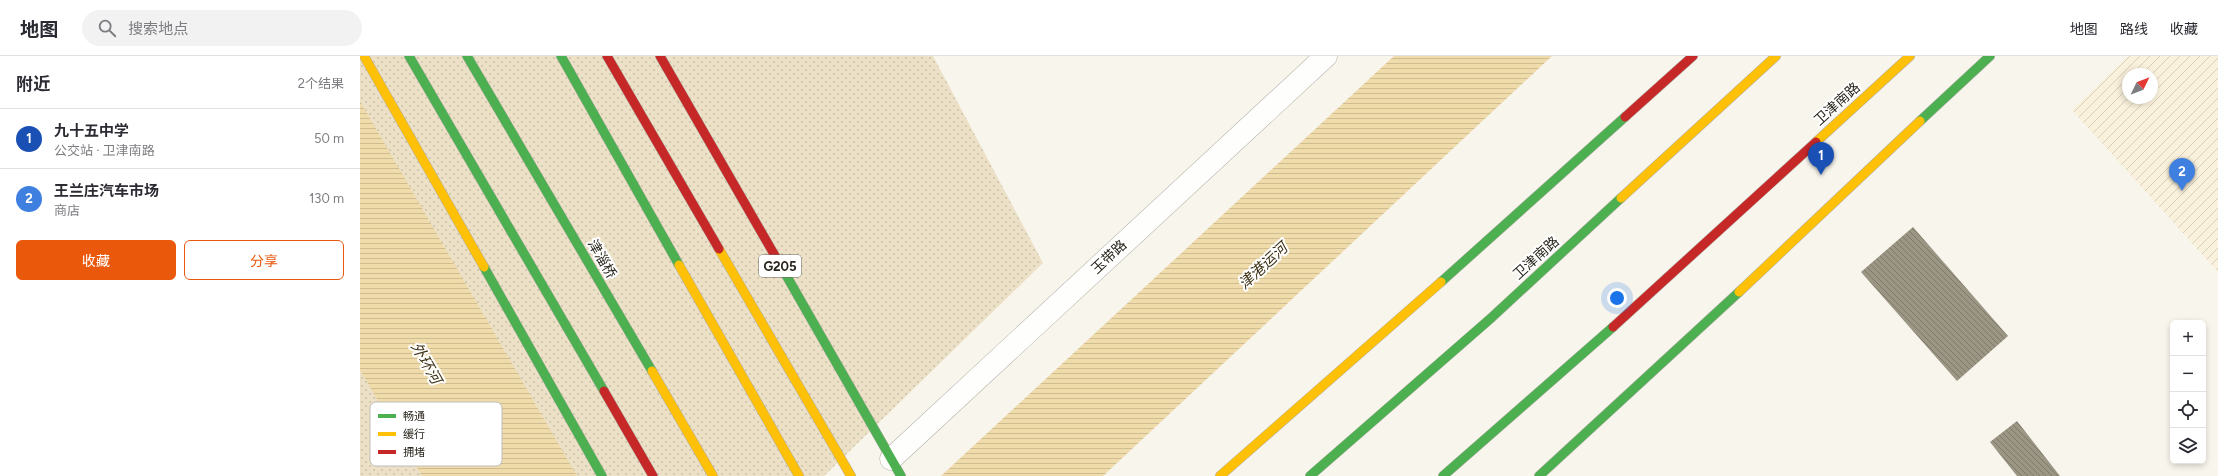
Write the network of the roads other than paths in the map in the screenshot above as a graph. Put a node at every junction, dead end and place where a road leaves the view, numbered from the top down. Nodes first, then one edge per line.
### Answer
1 (364, 56) edge
2 (409, 56) edge
3 (467, 56) edge
4 (561, 56) edge
5 (607, 56) edge
6 (660, 56) edge
7 (1326, 56) edge
8 (1693, 56) edge
9 (1776, 56) edge
10 (1910, 56) edge
11 (1990, 56) edge
12 (896, 467) edge
13 (602, 476) edge
14 (652, 476) edge
15 (713, 476) edge
16 (799, 476) edge
17 (851, 476) edge
18 (1220, 476) edge
19 (1310, 476) edge
20 (1443, 476) edge
21 (1539, 476) edge

1 - 13 main road
2 - 14 main road
3 - 15 main road, 津淄桥
4 - 16 main road
5 - 17 main road
6 - 12 main road, G205
7 - 12 street, 玉带路
8 - 18 main road
9 - 19 main road, 卫津南路
10 - 20 main road, 卫津南路
11 - 21 main road

